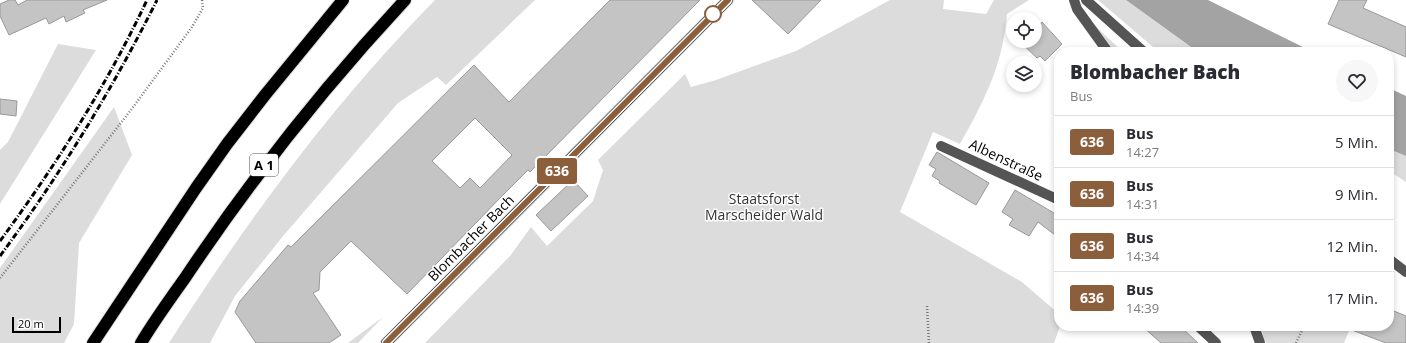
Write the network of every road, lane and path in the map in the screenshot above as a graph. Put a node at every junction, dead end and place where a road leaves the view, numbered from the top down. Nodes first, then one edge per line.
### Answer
1 (202, 0) edge
2 (343, 0) edge
3 (405, 0) edge
4 (728, 0) edge
5 (1074, 0) edge
6 (1086, 0) edge
7 (1104, 47) edge
8 (1138, 47) edge
9 (941, 146) dead end
10 (1054, 198) edge
11 (1394, 263) edge
12 (1406, 272) edge
13 (0, 278) edge
14 (927, 306) dead end
15 (1203, 331) edge
16 (1256, 331) edge
17 (1302, 331) edge
18 (93, 343) edge
19 (141, 343) edge
20 (386, 343) edge
21 (929, 343) edge
22 (1216, 343) edge
23 (1260, 343) edge
24 (1296, 343) edge

1 - 13 path
2 - 18 highway
3 - 19 highway, A 1
4 - 20 main road, Blombacher Bach
5 - 7 street
6 - 8 street
9 - 10 street, Albenstraße
11 - 12 street
14 - 21 path
15 - 22 street
16 - 23 street
17 - 24 path

